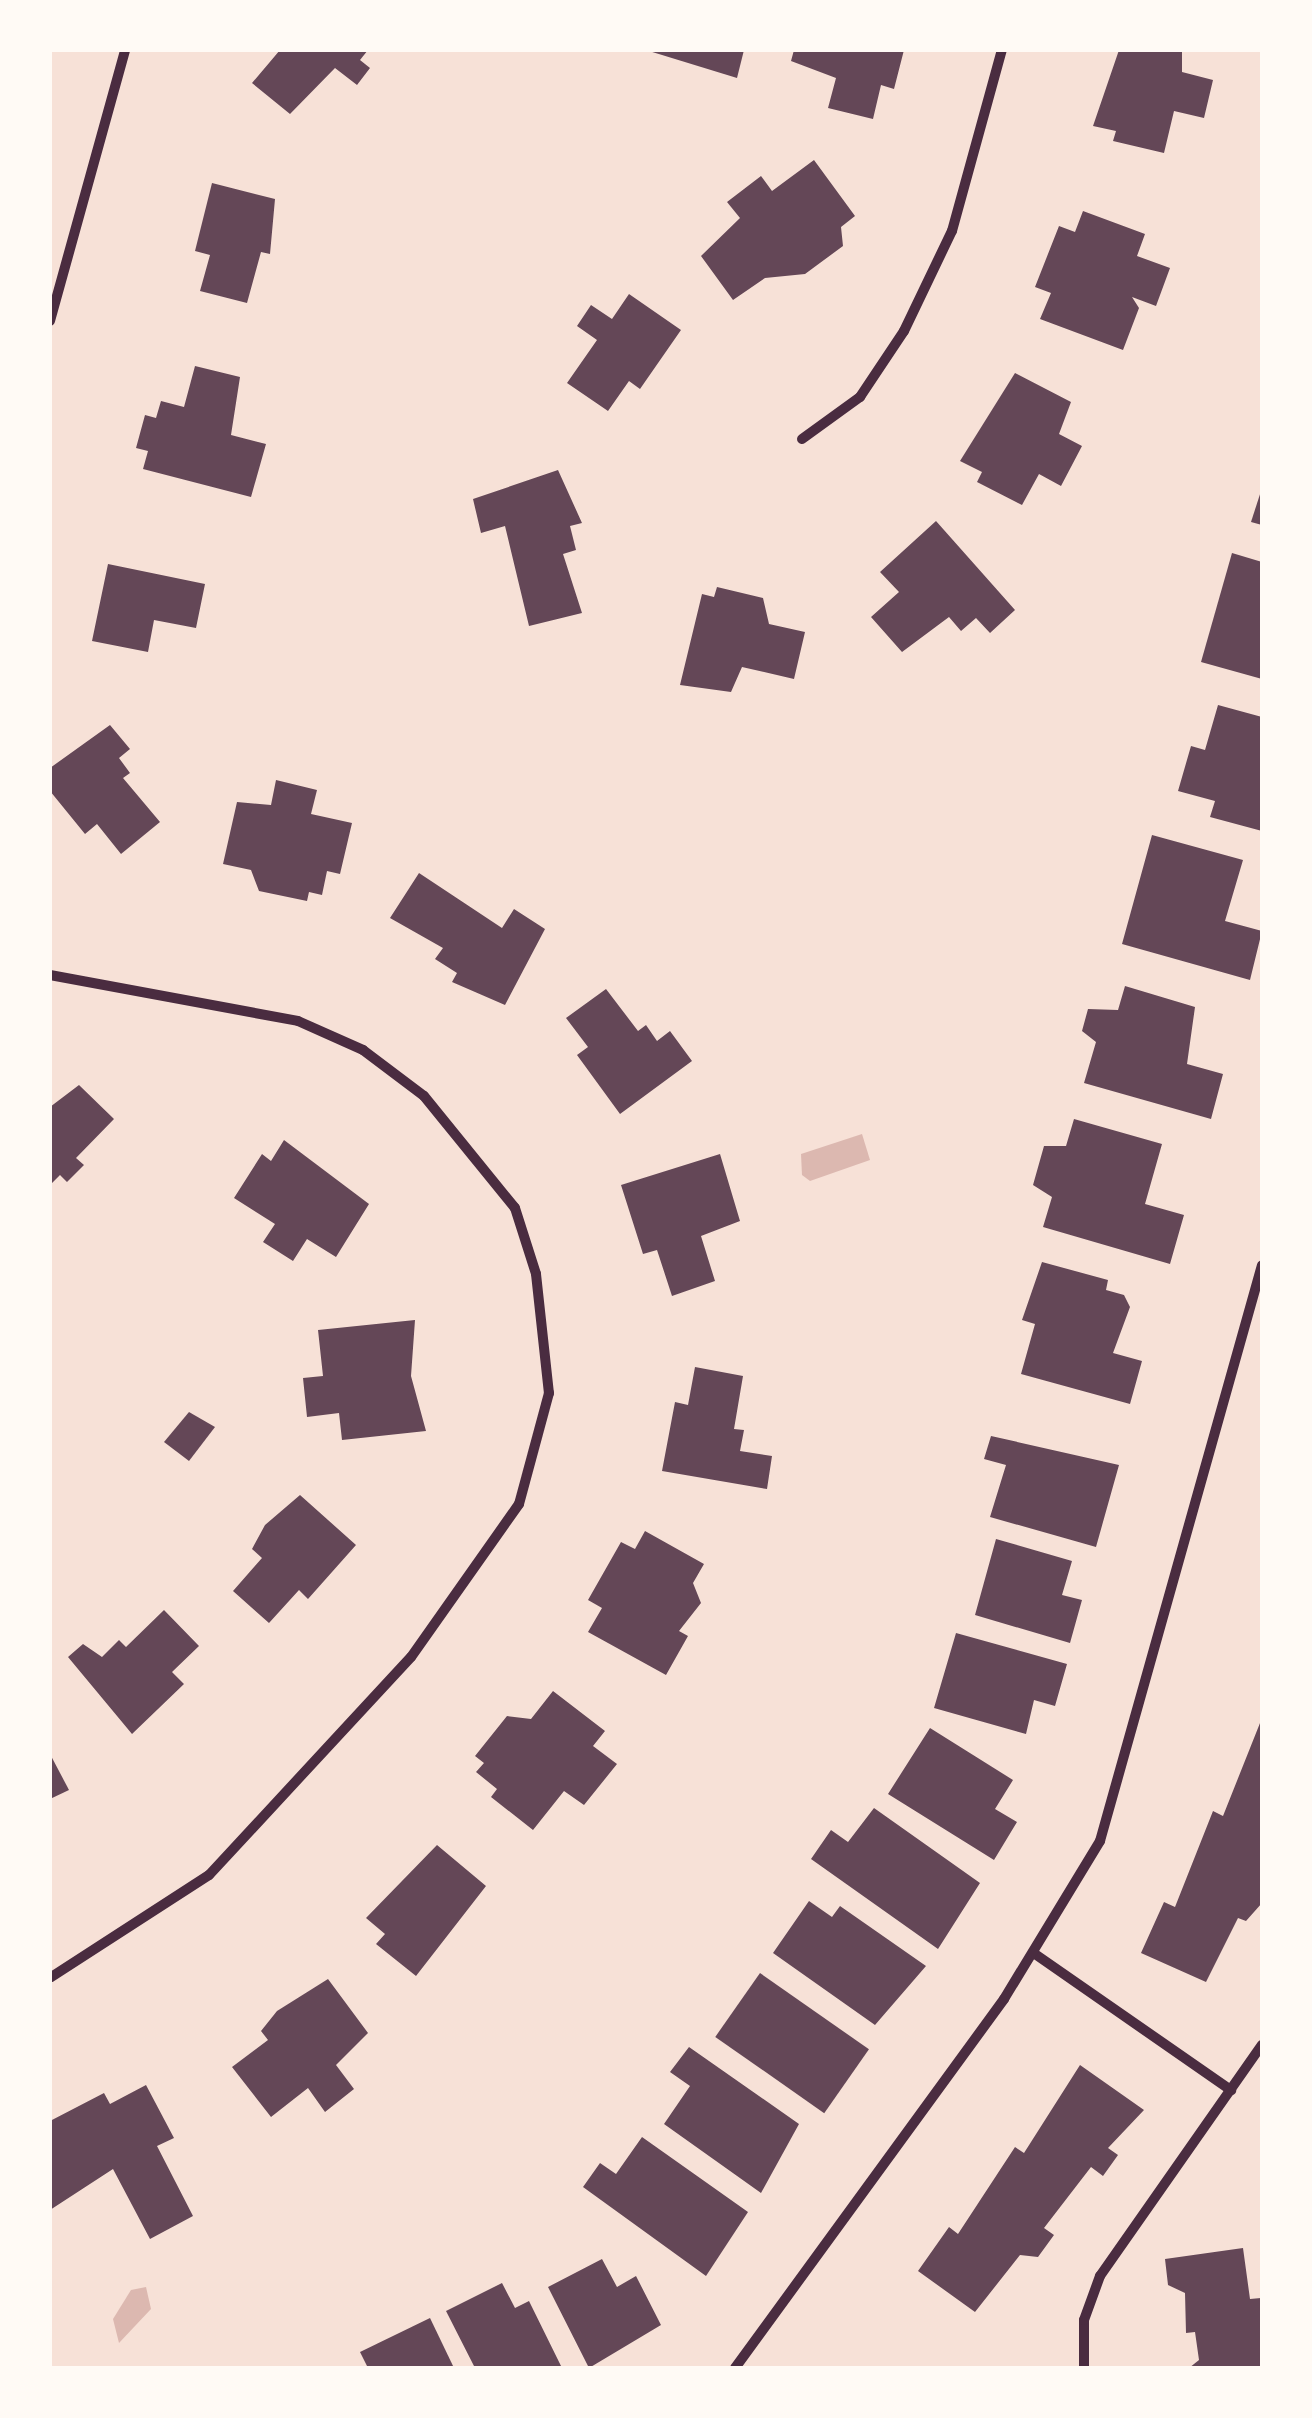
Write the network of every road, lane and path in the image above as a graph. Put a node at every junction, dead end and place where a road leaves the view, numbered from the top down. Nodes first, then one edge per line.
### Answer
1 (125, 50) edge
2 (1002, 50) edge
3 (50, 320) edge
4 (802, 439) dead end
5 (50, 975) edge
6 (1262, 1265) edge
7 (1036, 1954) junction
8 (50, 1978) edge
9 (1262, 2045) edge
10 (1231, 2090) junction
11 (735, 2368) edge
12 (1084, 2368) edge

1 - 3 street
2 - 4 street
5 - 8 street
6 - 7 street
7 - 10 street
7 - 11 street
9 - 10 street
10 - 12 street

